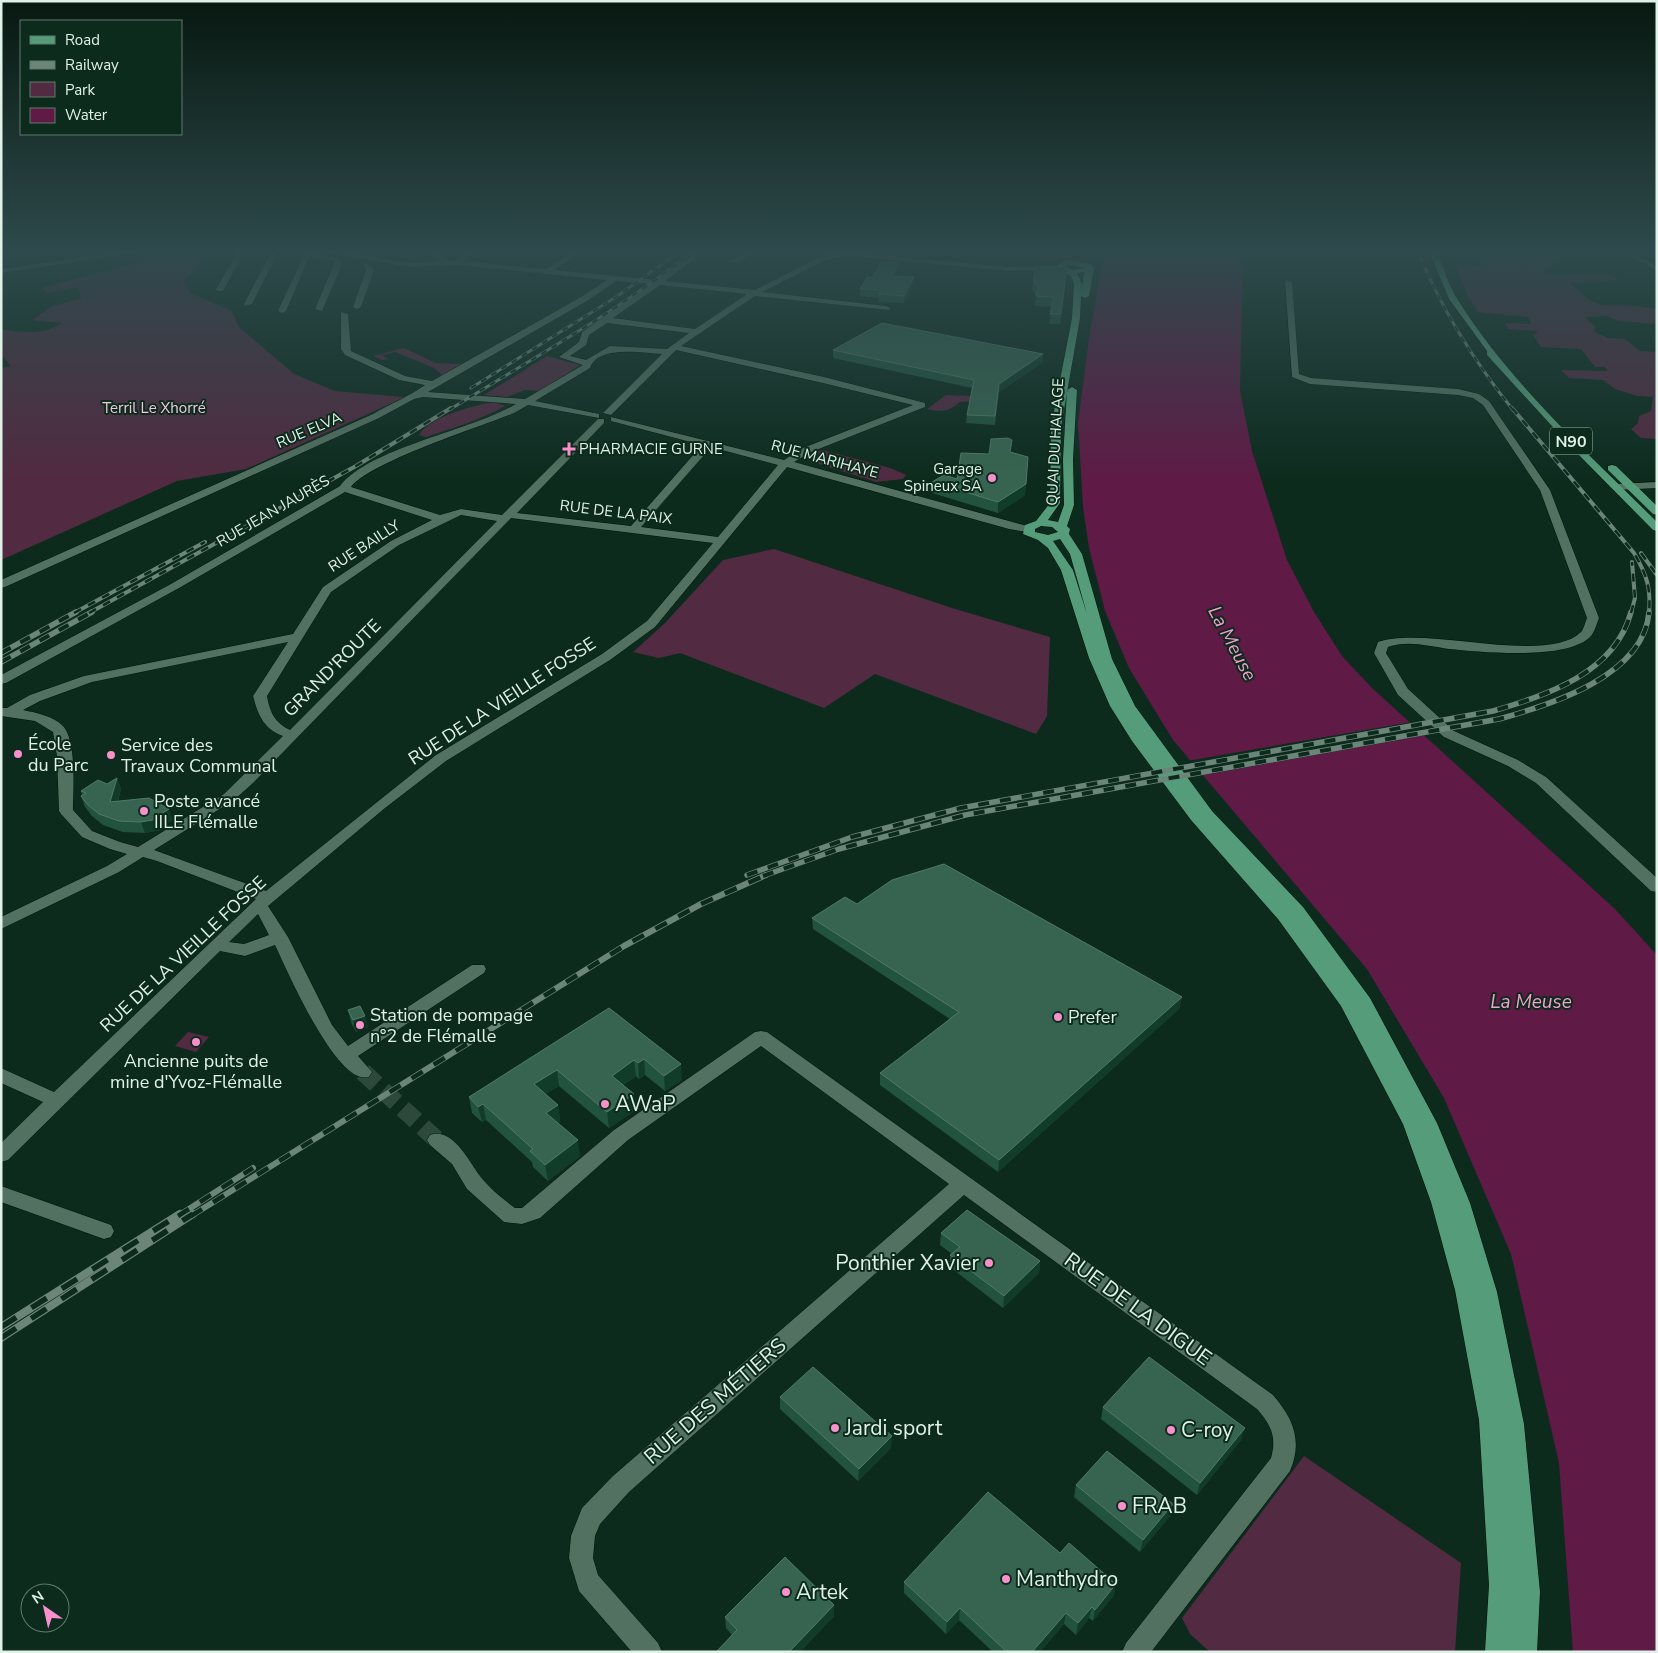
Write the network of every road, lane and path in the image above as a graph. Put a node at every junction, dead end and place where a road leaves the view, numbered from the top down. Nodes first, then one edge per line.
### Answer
1 (344, 328) edge
2 (532, 328) edge
3 (594, 328) edge
4 (672, 328) edge
5 (699, 328) edge
6 (1074, 328) edge
7 (1082, 328) edge
8 (1291, 328) edge
9 (1474, 328) edge
10 (695, 331) junction
11 (672, 350) junction
12 (1491, 351) junction
13 (587, 363) junction
14 (433, 384) junction
15 (423, 394) junction
16 (528, 402) junction
17 (605, 417) junction
18 (708, 444) junction
19 (784, 464) junction
20 (1657, 486) edge
21 (1616, 487) junction
22 (1631, 487) junction
23 (344, 488) junction
24 (1657, 512) edge
25 (508, 517) junction
26 (441, 519) junction
27 (1657, 528) edge
28 (634, 529) junction
29 (1037, 530) junction
30 (1062, 531) junction
31 (719, 540) junction
32 (1, 585) edge
33 (295, 637) junction
34 (1, 680) edge
35 (5, 712) edge
36 (292, 735) junction
37 (141, 851) junction
38 (1657, 887) edge
39 (263, 902) junction
40 (1, 924) edge
41 (280, 937) junction
42 (217, 945) junction
43 (478, 969) dead end
44 (347, 1055) junction
45 (363, 1072) tunnel mouth
46 (1, 1075) edge
47 (57, 1101) junction
48 (437, 1140) tunnel mouth
49 (1, 1155) edge
50 (964, 1183) junction
51 (1, 1194) edge
52 (104, 1231) dead end
53 (649, 1652) edge
54 (1135, 1652) edge
55 (1498, 1652) edge
56 (1524, 1652) edge

1 - 14 street
2 - 14 street, RUE ELVA
3 - 13 street
4 - 10 street
5 - 10 street, GRAND'ROUTE
6 - 29 main road, QUAI DU HALAGE
7 - 30 main road, QUAI DU HALAGE
8 - 38 street
9 - 12 main road, N90
10 - 11 street, GRAND'ROUTE
11 - 13 street, RUE JEAN JAURÈS
11 - 17 street, GRAND'ROUTE
11 - 19 street, RUE DE LA VIEILLE FOSSE
12 - 21 main road, N90
12 - 22 main road, N90
13 - 16 street, RUE JEAN JAURÈS
14 - 15 street, RUE ELVA
15 - 16 street, RUE MARIHAYE
15 - 32 street, RUE ELVA
16 - 17 street, RUE MARIHAYE
16 - 23 street, RUE JEAN JAURÈS
17 - 18 street, RUE MARIHAYE
17 - 25 street, GRAND'ROUTE
18 - 19 street, RUE MARIHAYE
18 - 28 street
19 - 29 street, RUE MARIHAYE
19 - 31 street, RUE DE LA VIEILLE FOSSE
20 - 22 street
21 - 22 street
21 - 27 main road, N90
22 - 24 main road, N90
23 - 26 street
23 - 34 street, RUE JEAN JAURÈS
25 - 26 street, RUE BAILLY
25 - 28 street, RUE DE LA PAIX
25 - 36 street, GRAND'ROUTE
26 - 33 street, RUE BAILLY
28 - 31 street, RUE DE LA PAIX
29 - 30 main road
29 - 30 main road
29 - 55 main road
30 - 56 main road
31 - 39 street, RUE DE LA VIEILLE FOSSE
33 - 35 street
33 - 36 street, RUE BAILLY
35 - 37 street
36 - 37 street, GRAND'ROUTE
37 - 39 street
37 - 40 street, GRAND'ROUTE
39 - 41 street
39 - 42 street, RUE DE LA VIEILLE FOSSE
41 - 42 street
41 - 44 street
42 - 47 street, RUE DE LA VIEILLE FOSSE
43 - 44 street
44 - 45 street
46 - 47 street
47 - 49 street, RUE DE LA VIEILLE FOSSE
48 - 50 street, RUE DE LA DIGUE
50 - 53 street, RUE DES MÉTIERS
50 - 54 street, RUE DE LA DIGUE
51 - 52 street

